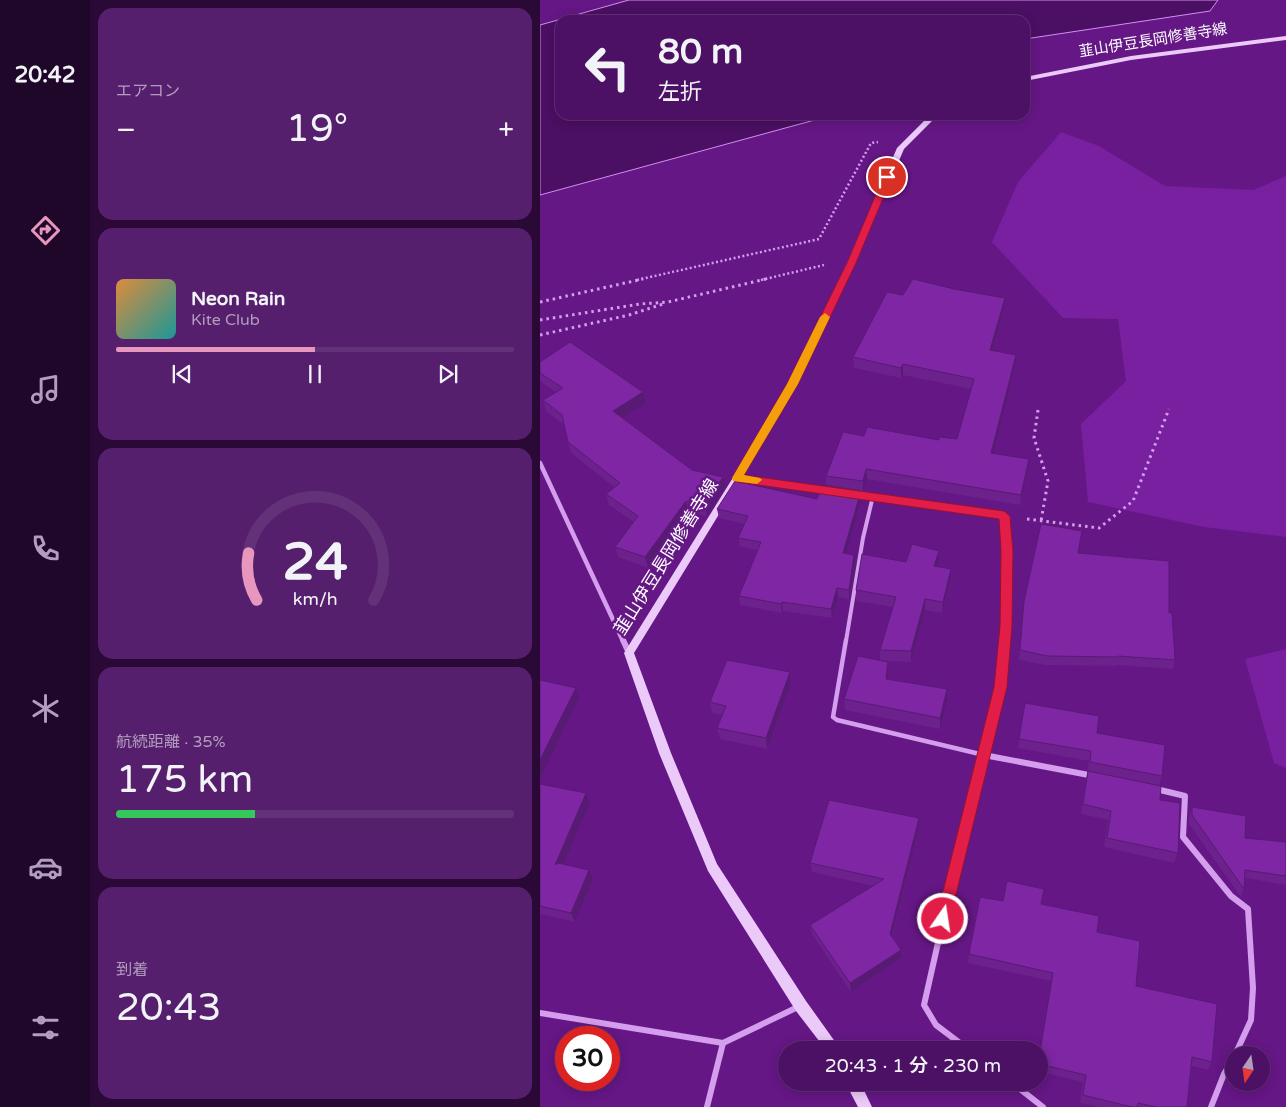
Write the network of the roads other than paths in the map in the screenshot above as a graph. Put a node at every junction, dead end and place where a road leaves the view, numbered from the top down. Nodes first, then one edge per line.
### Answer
1 (1286, 38) edge
2 (1030, 79) edge
3 (929, 120) edge
4 (540, 463) edge
5 (737, 478) junction
6 (834, 491) edge
7 (844, 492) edge
8 (873, 496) junction
9 (629, 653) junction
10 (984, 754) junction
11 (1099, 777) edge
12 (1147, 787) edge
13 (800, 1006) junction
14 (540, 1013) edge
15 (827, 1041) edge
16 (957, 1041) edge
17 (723, 1043) junction
18 (1239, 1046) edge
19 (1225, 1072) edge
20 (857, 1091) edge
21 (1023, 1091) edge
22 (707, 1107) edge
23 (865, 1107) edge
24 (1043, 1107) edge
25 (1211, 1107) edge

1 - 2 main road, 韮山伊豆長岡修善寺線
3 - 5 main road, 韮山伊豆長岡修善寺線
4 - 9 street
5 - 6 street
5 - 9 main road, 韮山伊豆長岡修善寺線
7 - 8 street
8 - 10 street
8 - 10 lane
9 - 13 main road, 韮山伊豆長岡修善寺線
10 - 11 street
10 - 16 street
12 - 18 street
13 - 15 main road, 韮山伊豆長岡修善寺線
13 - 17 street
14 - 17 street
17 - 22 street
19 - 25 street
20 - 23 main road
21 - 24 street

